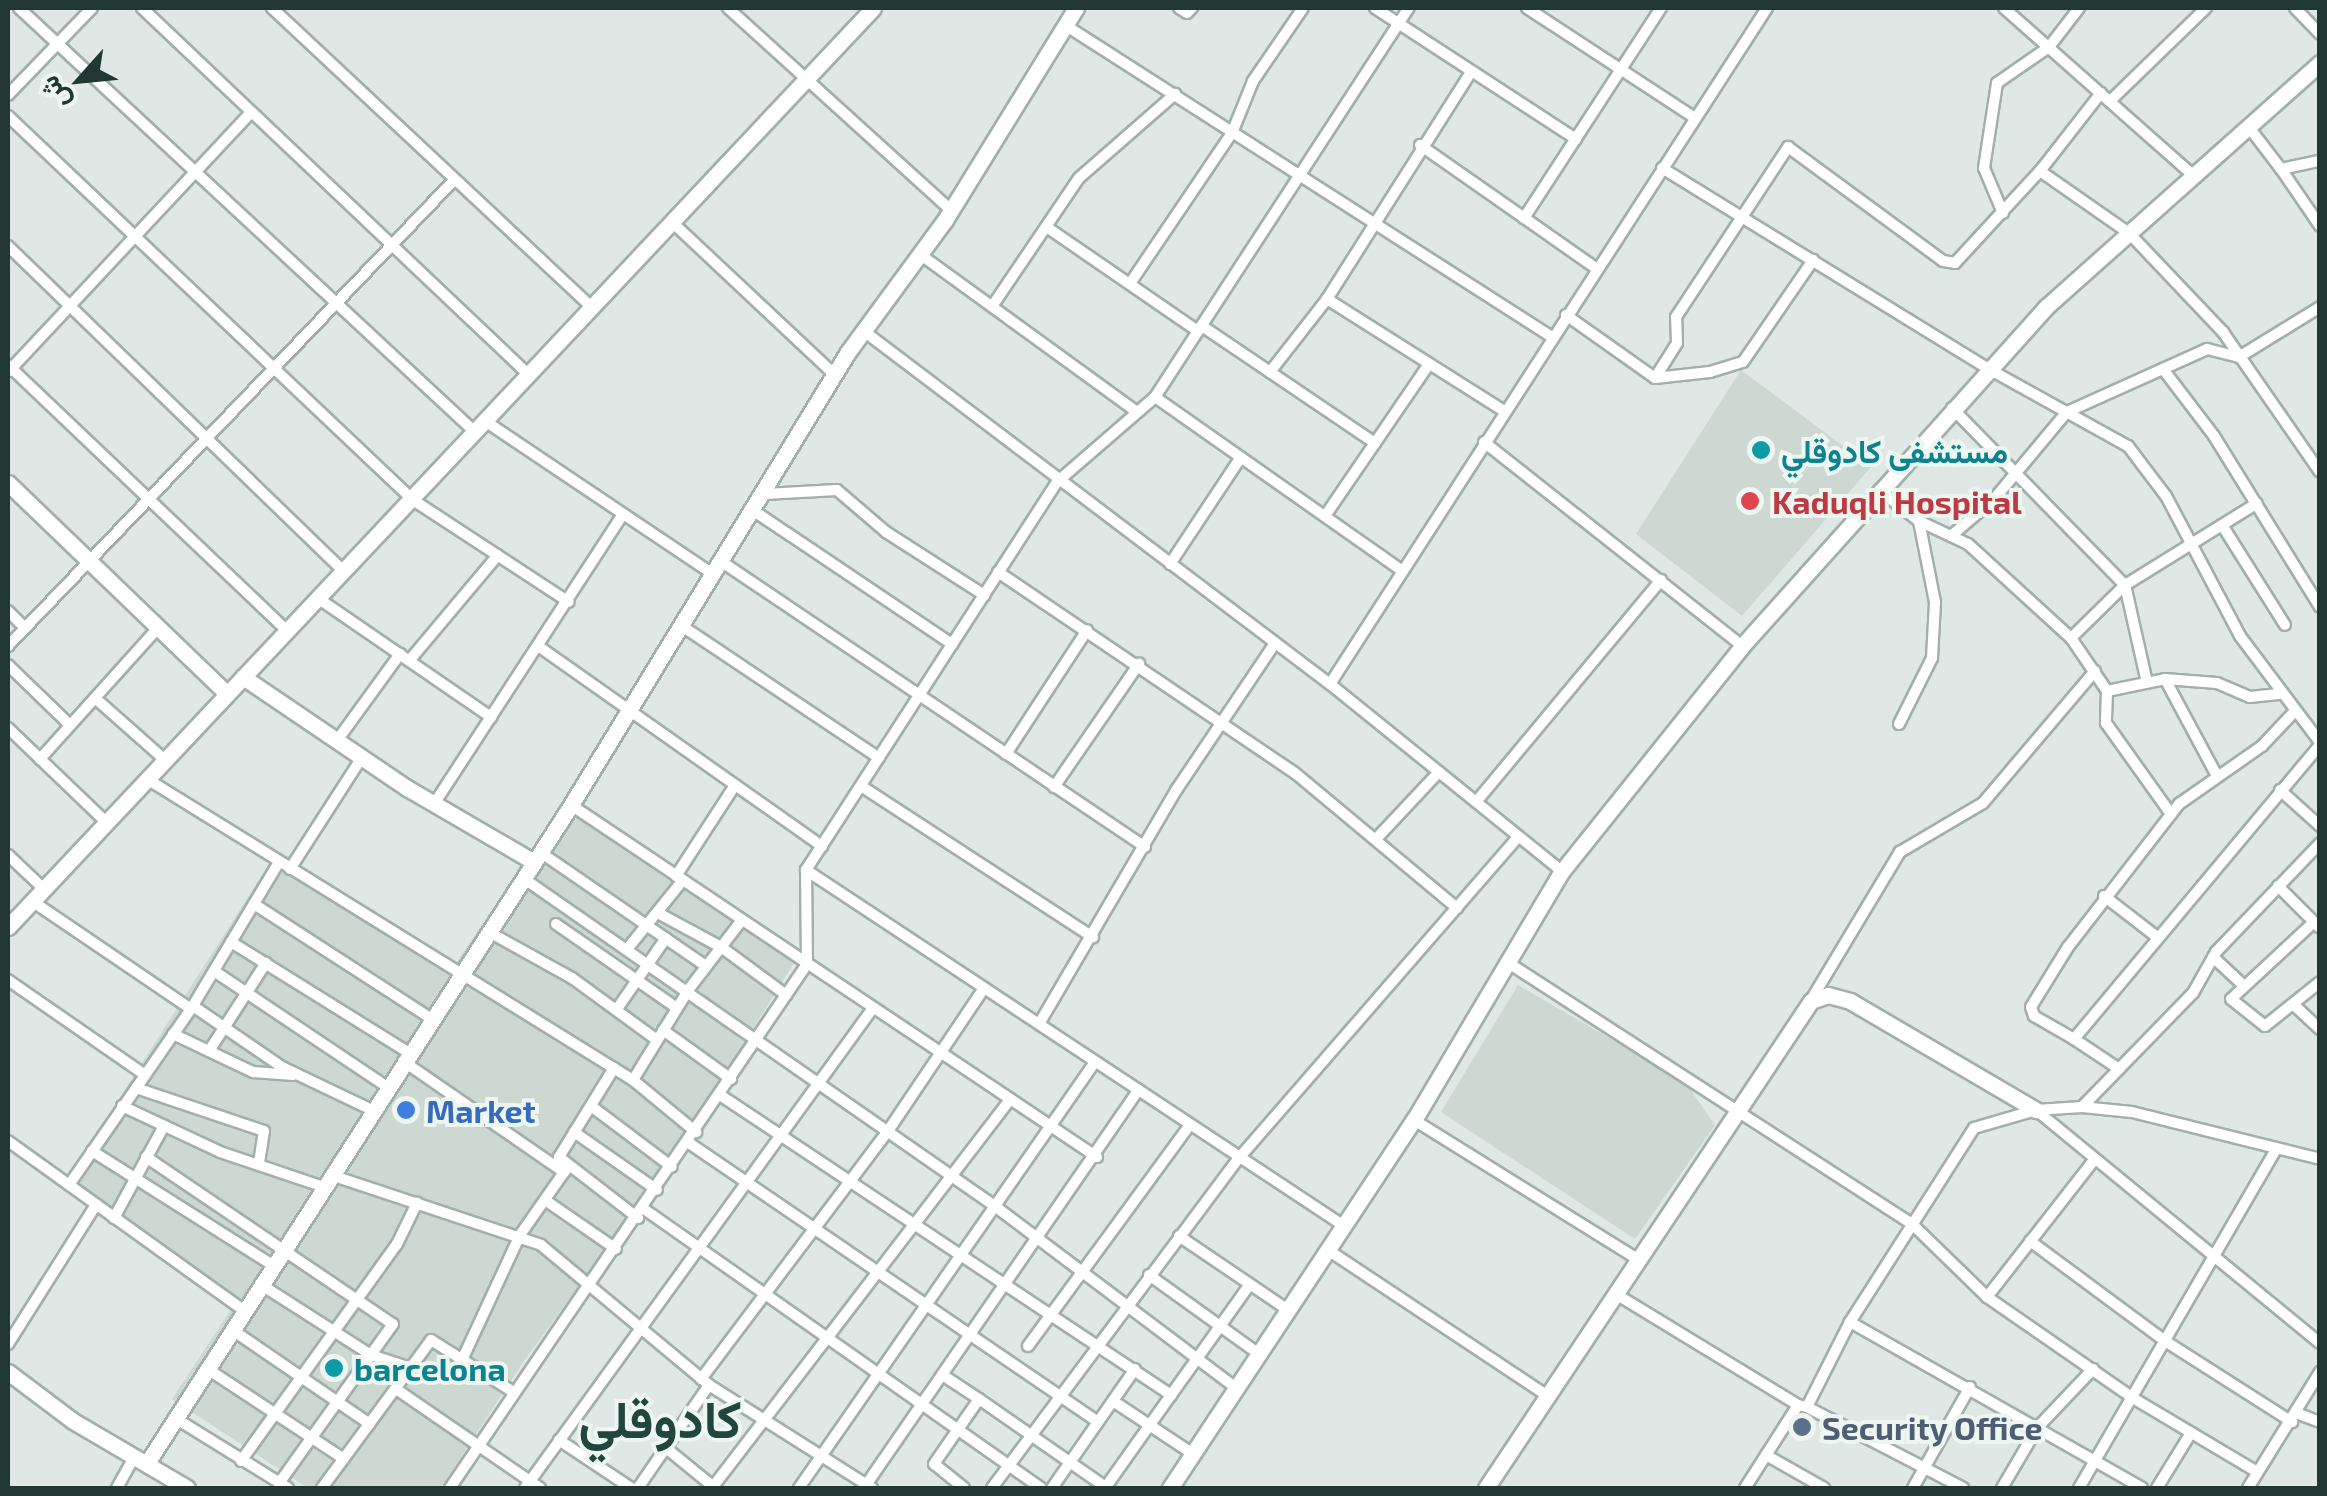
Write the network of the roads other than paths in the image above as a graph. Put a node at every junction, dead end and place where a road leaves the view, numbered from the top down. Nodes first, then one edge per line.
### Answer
1 (18, 8) edge
2 (92, 8) edge
3 (142, 8) edge
4 (272, 8) edge
5 (728, 8) edge
6 (874, 8) edge
7 (1076, 8) edge
8 (1180, 8) edge
9 (1192, 8) edge
10 (1303, 8) edge
11 (1375, 8) edge
12 (1408, 8) edge
13 (1527, 8) edge
14 (1661, 8) edge
15 (1767, 8) edge
16 (2004, 8) edge
17 (2080, 8) edge
18 (2206, 8) edge
19 (2295, 8) edge
20 (1399, 22) junction
21 (1065, 25) junction
22 (2320, 34) edge
23 (57, 44) junction
24 (2049, 47) junction
25 (2320, 63) edge
26 (1622, 70) junction
27 (1472, 72) junction
28 (808, 80) junction
29 (1176, 94) junction
30 (8, 96) edge
31 (2105, 97) junction
32 (251, 112) junction
33 (8, 116) edge
34 (1695, 118) junction
35 (2248, 126) junction
36 (1232, 134) junction
37 (1576, 139) junction
38 (1420, 146) junction
39 (2320, 161) edge
40 (1662, 168) junction
41 (2281, 170) junction
42 (194, 171) junction
43 (2040, 171) junction
44 (2193, 176) junction
45 (1297, 178) junction
46 (455, 179) junction
47 (951, 210) junction
48 (2003, 213) junction
49 (1741, 216) junction
50 (1524, 218) junction
51 (672, 222) junction
52 (2320, 226) edge
53 (1373, 227) junction
54 (1048, 228) junction
55 (2129, 233) junction
56 (132, 238) junction
57 (8, 246) edge
58 (393, 246) junction
59 (921, 255) junction
60 (1813, 260) junction
61 (1597, 268) junction
62 (1131, 282) junction
63 (1328, 299) junction
64 (337, 303) junction
65 (70, 305) junction
66 (993, 305) junction
67 (591, 307) junction
68 (2320, 307) edge
69 (1566, 315) junction
70 (1200, 328) junction
71 (865, 332) junction
72 (1552, 338) junction
73 (2239, 357) junction
74 (1429, 364) junction
75 (9, 368) edge
76 (1988, 368) junction
77 (274, 371) junction
78 (1270, 372) junction
79 (2166, 373) junction
80 (528, 374) junction
81 (835, 375) junction
82 (1656, 378) junction
83 (1156, 397) junction
84 (1951, 407) junction
85 (1504, 411) junction
86 (1137, 412) junction
87 (2067, 412) junction
88 (480, 427) junction
89 (208, 439) junction
90 (1484, 442) junction
91 (1375, 443) junction
92 (1241, 457) junction
93 (2320, 472) edge
94 (2015, 475) junction
95 (1056, 482) junction
96 (8, 483) edge
97 (1878, 489) junction
98 (765, 494) junction
99 (148, 498) junction
100 (413, 500) junction
101 (2257, 503) junction
102 (754, 511) junction
103 (624, 514) junction
104 (1325, 516) junction
105 (1920, 521) junction
106 (2222, 525) junction
107 (1951, 536) junction
108 (2186, 544) junction
109 (498, 555) junction
110 (88, 560) junction
111 (1170, 564) junction
112 (718, 569) junction
113 (1401, 570) junction
114 (344, 572) junction
115 (998, 572) junction
116 (1661, 580) junction
117 (2126, 585) junction
118 (984, 595) junction
119 (319, 598) junction
120 (569, 602) junction
121 (2320, 607) edge
122 (8, 611) edge
123 (2285, 625) dead end
124 (682, 626) junction
125 (25, 628) junction
126 (158, 628) junction
127 (1087, 630) junction
128 (287, 631) junction
129 (2071, 638) junction
130 (1276, 643) junction
131 (952, 644) junction
132 (8, 646) edge
133 (1742, 646) junction
134 (540, 648) junction
135 (405, 658) junction
136 (1139, 664) junction
137 (8, 665) edge
138 (2095, 671) junction
139 (243, 676) junction
140 (2166, 679) junction
141 (2147, 683) junction
142 (1330, 684) junction
143 (2107, 691) junction
144 (226, 693) junction
145 (2281, 694) junction
146 (918, 696) junction
147 (95, 698) junction
148 (629, 710) junction
149 (2295, 712) junction
150 (491, 717) junction
151 (1222, 723) junction
152 (1898, 724) dead end
153 (70, 725) junction
154 (8, 728) edge
155 (336, 742) junction
156 (2320, 744) edge
157 (1006, 754) junction
158 (879, 758) junction
159 (40, 759) junction
160 (164, 759) junction
161 (362, 759) junction
162 (1439, 772) junction
163 (2217, 776) junction
164 (147, 778) junction
165 (735, 785) junction
166 (861, 786) junction
167 (1054, 786) junction
168 (2280, 790) junction
169 (1476, 802) junction
170 (434, 804) junction
171 (571, 805) junction
172 (2171, 814) junction
173 (107, 823) junction
174 (2320, 826) edge
175 (1518, 838) junction
176 (1376, 840) junction
177 (2320, 844) edge
178 (822, 846) junction
179 (1145, 847) junction
180 (8, 855) edge
181 (537, 857) junction
182 (284, 865) junction
183 (806, 870) junction
184 (1562, 872) junction
185 (523, 878) junction
186 (680, 878) junction
187 (2278, 886) junction
188 (38, 895) junction
189 (2104, 896) junction
190 (254, 904) junction
191 (1456, 908) junction
192 (658, 913) junction
193 (742, 920) junction
194 (556, 924) dead end
195 (646, 925) junction
196 (2316, 925) edge
197 (8, 927) edge
198 (489, 932) junction
199 (1092, 937) junction
200 (2157, 937) junction
201 (666, 938) junction
202 (232, 942) junction
203 (721, 947) junction
204 (628, 948) junction
205 (2213, 957) junction
206 (648, 961) junction
207 (1507, 962) junction
208 (266, 963) junction
209 (807, 964) junction
210 (706, 966) junction
211 (214, 971) junction
212 (461, 978) junction
213 (8, 980) edge
214 (636, 980) junction
215 (2320, 982) edge
216 (2244, 986) junction
217 (689, 988) junction
218 (984, 988) junction
219 (248, 993) junction
220 (786, 995) junction
221 (1811, 1001) junction
222 (2294, 1006) junction
223 (192, 1008) junction
224 (676, 1008) junction
225 (873, 1008) junction
226 (617, 1009) junction
227 (432, 1020) junction
228 (1038, 1024) junction
229 (224, 1028) junction
230 (2320, 1029) edge
231 (173, 1034) junction
232 (660, 1035) junction
233 (758, 1039) junction
234 (2074, 1039) junction
235 (209, 1051) junction
236 (942, 1054) junction
237 (406, 1057) junction
238 (1096, 1062) junction
239 (614, 1068) junction
240 (2119, 1069) junction
241 (145, 1074) junction
242 (300, 1075) junction
243 (731, 1078) junction
244 (633, 1080) junction
245 (822, 1084) junction
246 (386, 1086) junction
247 (136, 1088) junction
248 (1138, 1090) junction
249 (720, 1095) junction
250 (1010, 1099) junction
251 (122, 1106) junction
252 (591, 1106) junction
253 (1738, 1106) junction
254 (2082, 1107) junction
255 (370, 1109) junction
256 (2036, 1110) junction
257 (1414, 1120) junction
258 (1190, 1124) junction
259 (164, 1126) junction
260 (1051, 1126) junction
261 (888, 1131) junction
262 (574, 1132) junction
263 (696, 1132) junction
264 (784, 1138) junction
265 (8, 1140) edge
266 (688, 1143) junction
267 (2277, 1148) junction
268 (92, 1150) junction
269 (1097, 1157) junction
270 (146, 1158) junction
271 (1239, 1158) junction
272 (2320, 1158) edge
273 (2095, 1160) junction
274 (258, 1164) junction
275 (672, 1167) junction
276 (566, 1168) junction
277 (135, 1178) junction
278 (324, 1180) junction
279 (954, 1180) junction
280 (850, 1182) junction
281 (748, 1183) junction
282 (69, 1186) junction
283 (657, 1190) junction
284 (546, 1200) junction
285 (417, 1203) junction
286 (96, 1205) junction
287 (996, 1207) junction
288 (641, 1213) junction
289 (114, 1218) junction
290 (1912, 1224) junction
291 (916, 1225) junction
292 (1344, 1226) junction
293 (813, 1228) junction
294 (520, 1235) junction
295 (1179, 1236) junction
296 (1038, 1240) junction
297 (2030, 1241) junction
298 (282, 1248) junction
299 (616, 1250) junction
300 (1328, 1250) junction
301 (703, 1251) junction
302 (962, 1256) junction
303 (2212, 1257) junction
304 (1639, 1260) junction
305 (272, 1265) junction
306 (878, 1272) junction
307 (1082, 1272) junction
308 (1149, 1275) junction
309 (260, 1284) junction
310 (1249, 1285) junction
311 (591, 1286) junction
312 (1005, 1287) junction
313 (1616, 1294) junction
314 (356, 1295) junction
315 (766, 1295) junction
316 (1987, 1297) junction
317 (928, 1306) junction
318 (1125, 1308) junction
319 (243, 1310) junction
320 (1288, 1310) junction
321 (1050, 1314) junction
322 (1850, 1322) junction
323 (1220, 1324) junction
324 (231, 1329) junction
325 (333, 1332) junction
326 (642, 1333) junction
327 (970, 1337) junction
328 (826, 1338) junction
329 (2165, 1342) junction
330 (2320, 1343) edge
331 (8, 1344) edge
332 (1098, 1345) junction
333 (1028, 1346) dead end
334 (371, 1354) junction
335 (1259, 1354) junction
336 (1196, 1358) junction
337 (462, 1360) junction
338 (206, 1368) junction
339 (411, 1368) junction
340 (1136, 1369) junction
341 (2093, 1369) junction
342 (8, 1372) edge
343 (2320, 1372) edge
344 (880, 1376) junction
345 (944, 1376) junction
346 (303, 1378) junction
347 (705, 1382) junction
348 (1970, 1387) junction
349 (1236, 1388) junction
350 (396, 1389) junction
351 (512, 1391) junction
352 (1171, 1395) junction
353 (1060, 1396) junction
354 (1548, 1396) junction
355 (2133, 1398) junction
356 (979, 1400) junction
357 (338, 1401) junction
358 (1113, 1401) junction
359 (923, 1406) junction
360 (1802, 1406) junction
361 (275, 1416) junction
362 (175, 1418) junction
363 (2295, 1418) junction
364 (764, 1420) junction
365 (1098, 1422) junction
366 (2320, 1422) edge
367 (370, 1424) junction
368 (1150, 1426) junction
369 (2038, 1427) junction
370 (956, 1430) junction
371 (2191, 1432) junction
372 (1030, 1437) junction
373 (311, 1438) junction
374 (559, 1440) junction
375 (478, 1445) junction
376 (666, 1448) junction
377 (1193, 1454) junction
378 (1766, 1455) junction
379 (824, 1458) junction
380 (344, 1459) junction
381 (2096, 1459) junction
382 (141, 1460) junction
383 (1070, 1460) junction
384 (241, 1461) junction
385 (1009, 1465) junction
386 (1925, 1469) junction
387 (2257, 1472) junction
388 (283, 1486) edge
389 (532, 1486) edge
390 (869, 1487) edge
391 (1174, 1487) edge
392 (117, 1488) edge
393 (188, 1488) edge
394 (322, 1488) edge
395 (450, 1488) edge
396 (634, 1488) edge
397 (714, 1488) edge
398 (799, 1488) edge
399 (964, 1488) edge
400 (992, 1488) edge
401 (1040, 1488) edge
402 (1052, 1488) edge
403 (1106, 1488) edge
404 (1486, 1488) edge
405 (1745, 1488) edge
406 (1824, 1488) edge
407 (1913, 1488) edge
408 (1963, 1488) edge
409 (2002, 1488) edge
410 (2080, 1488) edge
411 (2142, 1488) edge
412 (2157, 1488) edge
413 (2248, 1488) edge

1 - 23 street
2 - 23 street
3 - 32 street
4 - 46 street
5 - 28 street
6 - 28 street
7 - 21 street
8 - 9 street
10 - 36 street
11 - 20 street
12 - 20 street
13 - 26 street
14 - 26 street
15 - 34 street
16 - 24 street
17 - 24 street
18 - 31 street
19 - 22 street
20 - 27 street
20 - 45 street
21 - 29 street
21 - 47 street
23 - 30 street
23 - 42 street
24 - 31 street
24 - 48 street
25 - 35 street
26 - 34 street
26 - 37 street
27 - 37 street
27 - 38 street
28 - 47 street
28 - 51 street
29 - 36 street
29 - 54 street
31 - 43 street
31 - 44 street
32 - 42 street
32 - 58 street
33 - 56 street
34 - 40 street
35 - 41 street
35 - 44 street
36 - 45 street
36 - 62 street
37 - 50 street
38 - 50 street
38 - 53 street
39 - 41 street
40 - 49 street
40 - 61 street
41 - 52 street
42 - 56 street
42 - 64 street
43 - 48 street
43 - 55 street
44 - 55 street
45 - 53 street
45 - 70 street
46 - 58 street
46 - 67 street
47 - 59 street
48 - 49 street
49 - 60 street
49 - 82 street
50 - 61 street
51 - 67 street
51 - 81 street
53 - 63 street
53 - 72 street
54 - 62 street
54 - 66 street
55 - 73 street
55 - 76 street
56 - 65 street
56 - 77 street
57 - 65 street
58 - 64 street
58 - 80 street
59 - 66 street
59 - 71 street
60 - 76 street
60 - 82 street
61 - 69 street
62 - 70 street
63 - 74 street
63 - 78 street
64 - 77 street
64 - 88 street
65 - 75 street
65 - 89 street
66 - 86 street
67 - 80 street
68 - 73 street
69 - 72 street
69 - 82 street
70 - 78 street
70 - 83 street
71 - 81 street
71 - 95 street
72 - 85 street
73 - 79 street
73 - 93 street
74 - 85 street
74 - 91 street
75 - 99 street
76 - 84 street
76 - 87 street
77 - 89 street
77 - 100 street
78 - 91 street
79 - 87 street
79 - 101 street
80 - 88 street
81 - 98 street
83 - 86 street
83 - 92 street
84 - 94 street
84 - 97 street
85 - 90 street
86 - 95 street
87 - 94 street
87 - 108 street
88 - 100 street
88 - 103 street
89 - 99 street
89 - 114 street
90 - 113 street
90 - 116 street
91 - 104 street
92 - 104 street
92 - 111 street
94 - 107 street
94 - 117 street
95 - 111 street
95 - 115 street
96 - 110 street
97 - 105 street
97 - 133 street
98 - 102 street
98 - 118 street
99 - 110 street
99 - 128 street
100 - 109 street
100 - 114 street
101 - 106 street
101 - 121 street
102 - 112 street
102 - 131 street
103 - 112 street
103 - 120 street
104 - 113 street
105 - 107 street
105 - 152 street
106 - 108 street
106 - 123 street
107 - 129 street
108 - 117 street
108 - 145 street
109 - 120 street
109 - 135 street
110 - 125 street
110 - 126 street
111 - 130 street
112 - 124 street
112 - 146 street
113 - 142 street
114 - 119 street
115 - 118 street
115 - 127 street
116 - 133 street
116 - 169 street
117 - 129 street
117 - 141 street
118 - 131 street
119 - 128 street
119 - 135 street
120 - 134 street
122 - 125 street
124 - 148 street
124 - 158 street
125 - 132 street
126 - 144 street
126 - 147 street
127 - 136 street
127 - 157 street
128 - 139 street
129 - 138 street
130 - 142 street
130 - 151 street
131 - 146 street
133 - 184 street
134 - 148 street
134 - 150 street
135 - 150 street
135 - 155 street
136 - 151 street
136 - 167 street
137 - 153 street
138 - 143 street
138 - 221 street
139 - 144 street
139 - 155 street
140 - 141 street
140 - 145 street
140 - 163 street
141 - 143 street
142 - 162 street
143 - 172 street
144 - 160 street
145 - 149 street
146 - 157 street
146 - 158 street
147 - 153 street
147 - 160 street
148 - 165 street
148 - 171 street
149 - 156 street
149 - 163 street
150 - 170 street
151 - 176 street
151 - 179 street
153 - 159 street
154 - 159 street
155 - 161 street
156 - 168 street
157 - 167 street
158 - 166 street
159 - 173 street
160 - 164 street
161 - 170 street
161 - 182 street
162 - 169 street
162 - 176 street
163 - 172 street
164 - 173 street
164 - 182 street
165 - 178 street
165 - 186 street
166 - 178 street
166 - 199 street
167 - 179 street
168 - 174 street
168 - 200 street
169 - 175 street
170 - 181 street
171 - 181 street
171 - 186 street
172 - 189 street
173 - 188 street
175 - 184 street
175 - 191 street
176 - 191 street
177 - 187 street
178 - 183 street
179 - 199 street
180 - 188 street
181 - 185 street
181 - 195 street
182 - 190 street
182 - 212 street
183 - 209 street
183 - 218 street
184 - 207 street
185 - 198 street
185 - 204 street
186 - 192 street
186 - 193 street
187 - 196 street
187 - 205 street
188 - 197 street
188 - 223 street
189 - 200 street
189 - 234 street
190 - 202 street
190 - 227 street
191 - 271 street
192 - 195 street
192 - 203 street
193 - 203 street
193 - 209 street
194 - 214 street
195 - 201 street
195 - 204 street
196 - 216 street
198 - 212 street
198 - 226 street
199 - 228 street
200 - 234 street
201 - 206 street
201 - 210 street
202 - 208 street
202 - 211 street
203 - 210 street
203 - 220 street
204 - 206 street
205 - 216 street
205 - 240 street
206 - 214 street
206 - 217 street
207 - 253 street
207 - 257 street
208 - 219 street
208 - 237 street
209 - 220 street
209 - 225 street
210 - 217 street
211 - 219 street
211 - 223 street
212 - 227 street
212 - 239 street
213 - 241 street
214 - 224 street
214 - 226 street
215 - 222 street
216 - 222 street
217 - 224 street
217 - 233 street
218 - 228 street
218 - 236 street
219 - 229 street
219 - 246 street
220 - 233 street
221 - 253 street
221 - 256 street
222 - 230 street
223 - 229 street
223 - 231 street
224 - 232 street
225 - 236 street
225 - 245 street
226 - 232 street
227 - 237 street
228 - 238 street
229 - 235 street
229 - 242 street
231 - 235 street
231 - 241 street
232 - 243 street
232 - 244 street
233 - 243 street
233 - 245 street
234 - 240 street
235 - 242 street
236 - 250 street
236 - 261 street
237 - 246 street
237 - 276 street
238 - 248 street
238 - 260 street
239 - 244 street
239 - 252 street
240 - 254 street
241 - 247 street
242 - 255 street
243 - 249 street
244 - 263 street
245 - 261 street
245 - 264 street
246 - 255 street
247 - 251 street
247 - 274 street
248 - 258 street
248 - 269 street
249 - 263 street
249 - 264 street
250 - 260 street
250 - 279 street
251 - 259 street
251 - 268 street
252 - 262 street
252 - 275 street
253 - 290 street
253 - 304 street
254 - 256 street
254 - 267 street
255 - 278 street
256 - 273 street
256 - 290 street
257 - 292 street
257 - 304 street
258 - 271 street
258 - 307 street
259 - 270 street
259 - 274 street
260 - 269 street
260 - 287 street
261 - 279 street
261 - 280 street
262 - 276 street
262 - 283 street
263 - 266 street
264 - 280 street
264 - 281 street
265 - 282 street
266 - 275 street
266 - 281 street
267 - 272 street
267 - 303 street
268 - 277 street
268 - 282 street
269 - 296 street
270 - 277 street
270 - 298 street
271 - 292 street
271 - 295 street
273 - 297 street
273 - 303 street
274 - 278 street
275 - 283 street
276 - 284 street
276 - 288 street
277 - 289 street
277 - 305 street
278 - 285 street
278 - 298 street
279 - 287 street
279 - 291 street
280 - 291 street
280 - 293 street
281 - 293 street
281 - 301 street
282 - 286 street
283 - 288 street
284 - 294 street
284 - 299 street
285 - 294 street
285 - 314 street
286 - 289 street
286 - 331 street
287 - 296 street
287 - 302 street
288 - 299 street
288 - 301 street
289 - 319 street
290 - 316 street
290 - 322 street
291 - 302 street
291 - 306 street
292 - 300 street
293 - 306 street
293 - 315 street
294 - 311 street
294 - 337 street
295 - 308 street
295 - 310 street
296 - 307 street
296 - 312 street
297 - 316 street
297 - 329 street
298 - 305 street
298 - 314 street
299 - 311 street
300 - 320 street
300 - 354 street
301 - 315 street
301 - 326 street
302 - 312 street
302 - 317 street
303 - 329 street
303 - 330 street
304 - 313 street
305 - 309 street
306 - 317 street
306 - 328 street
307 - 318 street
307 - 321 street
308 - 318 street
308 - 323 street
309 - 319 street
309 - 325 street
310 - 320 street
310 - 323 street
311 - 326 street
311 - 351 street
312 - 321 street
312 - 327 street
313 - 354 street
313 - 360 street
314 - 325 street
314 - 334 street
315 - 328 street
315 - 347 street
316 - 341 street
317 - 327 street
317 - 344 street
318 - 332 street
318 - 336 street
319 - 324 street
320 - 335 street
321 - 332 street
321 - 333 street
322 - 348 street
322 - 360 street
323 - 335 street
323 - 336 street
324 - 338 street
324 - 346 street
325 - 334 street
325 - 346 street
326 - 347 street
326 - 374 street
327 - 345 street
327 - 353 street
328 - 344 street
328 - 364 street
329 - 355 street
329 - 363 street
332 - 340 street
332 - 353 street
334 - 339 street
334 - 357 street
335 - 349 street
336 - 349 street
336 - 352 street
337 - 339 street
337 - 351 street
338 - 361 street
338 - 362 street
339 - 350 street
340 - 352 street
340 - 358 street
341 - 355 street
341 - 369 street
342 - 382 street
343 - 363 street
344 - 359 street
344 - 379 street
345 - 356 street
345 - 359 street
346 - 357 street
346 - 361 street
347 - 364 street
347 - 376 street
348 - 369 street
348 - 386 street
349 - 377 street
350 - 367 street
350 - 375 street
351 - 375 street
352 - 368 street
353 - 365 street
353 - 372 street
354 - 404 street
355 - 371 street
355 - 381 street
356 - 370 street
356 - 372 street
357 - 367 street
357 - 373 street
358 - 365 street
358 - 368 street
359 - 370 street
359 - 390 street
360 - 378 street
360 - 386 street
361 - 373 street
361 - 384 street
362 - 382 street
362 - 384 street
363 - 366 street
363 - 387 street
364 - 379 street
364 - 397 street
365 - 383 street
367 - 380 street
368 - 377 street
368 - 403 street
369 - 381 street
369 - 409 street
370 - 385 street
370 - 399 street
371 - 387 street
371 - 412 street
372 - 383 street
372 - 385 street
373 - 380 street
373 - 388 street
374 - 389 street
374 - 396 street
375 - 389 street
375 - 395 street
376 - 396 street
376 - 397 street
377 - 391 street
378 - 405 street
378 - 406 street
379 - 390 street
379 - 398 street
380 - 394 street
381 - 410 street
381 - 411 street
382 - 392 street
382 - 393 street
383 - 402 street
383 - 403 street
384 - 388 street
385 - 400 street
385 - 401 street
386 - 407 street
386 - 408 street
387 - 413 street

